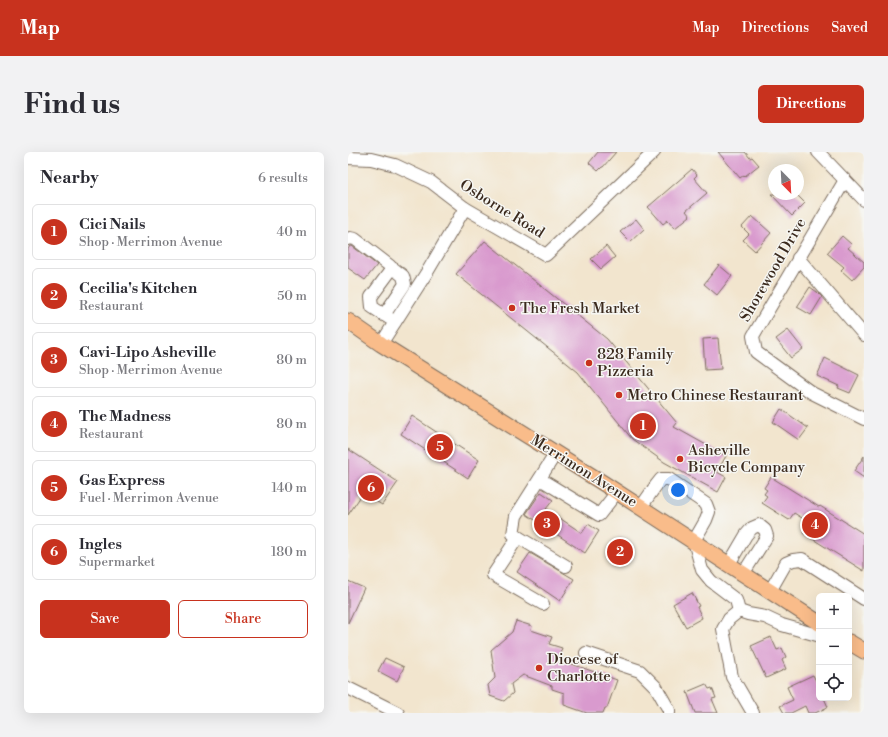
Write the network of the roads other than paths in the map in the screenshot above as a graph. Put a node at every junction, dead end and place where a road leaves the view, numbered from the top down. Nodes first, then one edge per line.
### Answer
1 (654, 152) edge
2 (818, 152) edge
3 (348, 158) edge
4 (845, 180) junction
5 (864, 200) edge
6 (465, 208) junction
7 (348, 239) edge
8 (798, 258) junction
9 (391, 270) junction
10 (384, 315) junction
11 (348, 321) edge
12 (395, 322) junction
13 (864, 335) edge
14 (381, 344) junction
15 (864, 419) edge
16 (556, 453) junction
17 (540, 479) junction
18 (617, 492) junction
19 (641, 507) junction
20 (518, 537) junction
21 (694, 542) junction
22 (729, 564) junction
23 (566, 566) dead end
24 (743, 574) junction
25 (770, 591) junction
26 (864, 599) edge
27 (542, 604) dead end
28 (739, 611) junction
29 (816, 621) edge
30 (816, 635) edge
31 (852, 644) edge
32 (864, 651) edge
33 (586, 653) dead end
34 (348, 688) edge
35 (398, 713) edge
36 (669, 713) edge
37 (753, 713) edge

1 - 6 street, Osborne Road
2 - 4 street
3 - 6 street, Osborne Road
4 - 5 street
4 - 8 street, Shorewood Drive
6 - 12 street
7 - 9 street
8 - 13 street
8 - 15 street, Shorewood Drive
9 - 10 street
9 - 10 street
10 - 12 street
11 - 14 main road, Merrimon Avenue
12 - 14 street
14 - 16 main road, Merrimon Avenue
16 - 17 street
16 - 18 main road, Merrimon Avenue
17 - 18 street
17 - 20 street
18 - 19 main road, Merrimon Avenue
19 - 21 main road, Merrimon Avenue
19 - 21 street
20 - 23 street
20 - 27 street
21 - 22 main road, Merrimon Avenue
21 - 28 street
22 - 24 main road, Merrimon Avenue
22 - 24 street
24 - 25 main road, Merrimon Avenue
25 - 26 street
25 - 29 main road, Merrimon Avenue
28 - 30 street
28 - 37 street
31 - 32 main road
33 - 36 street
34 - 35 street

